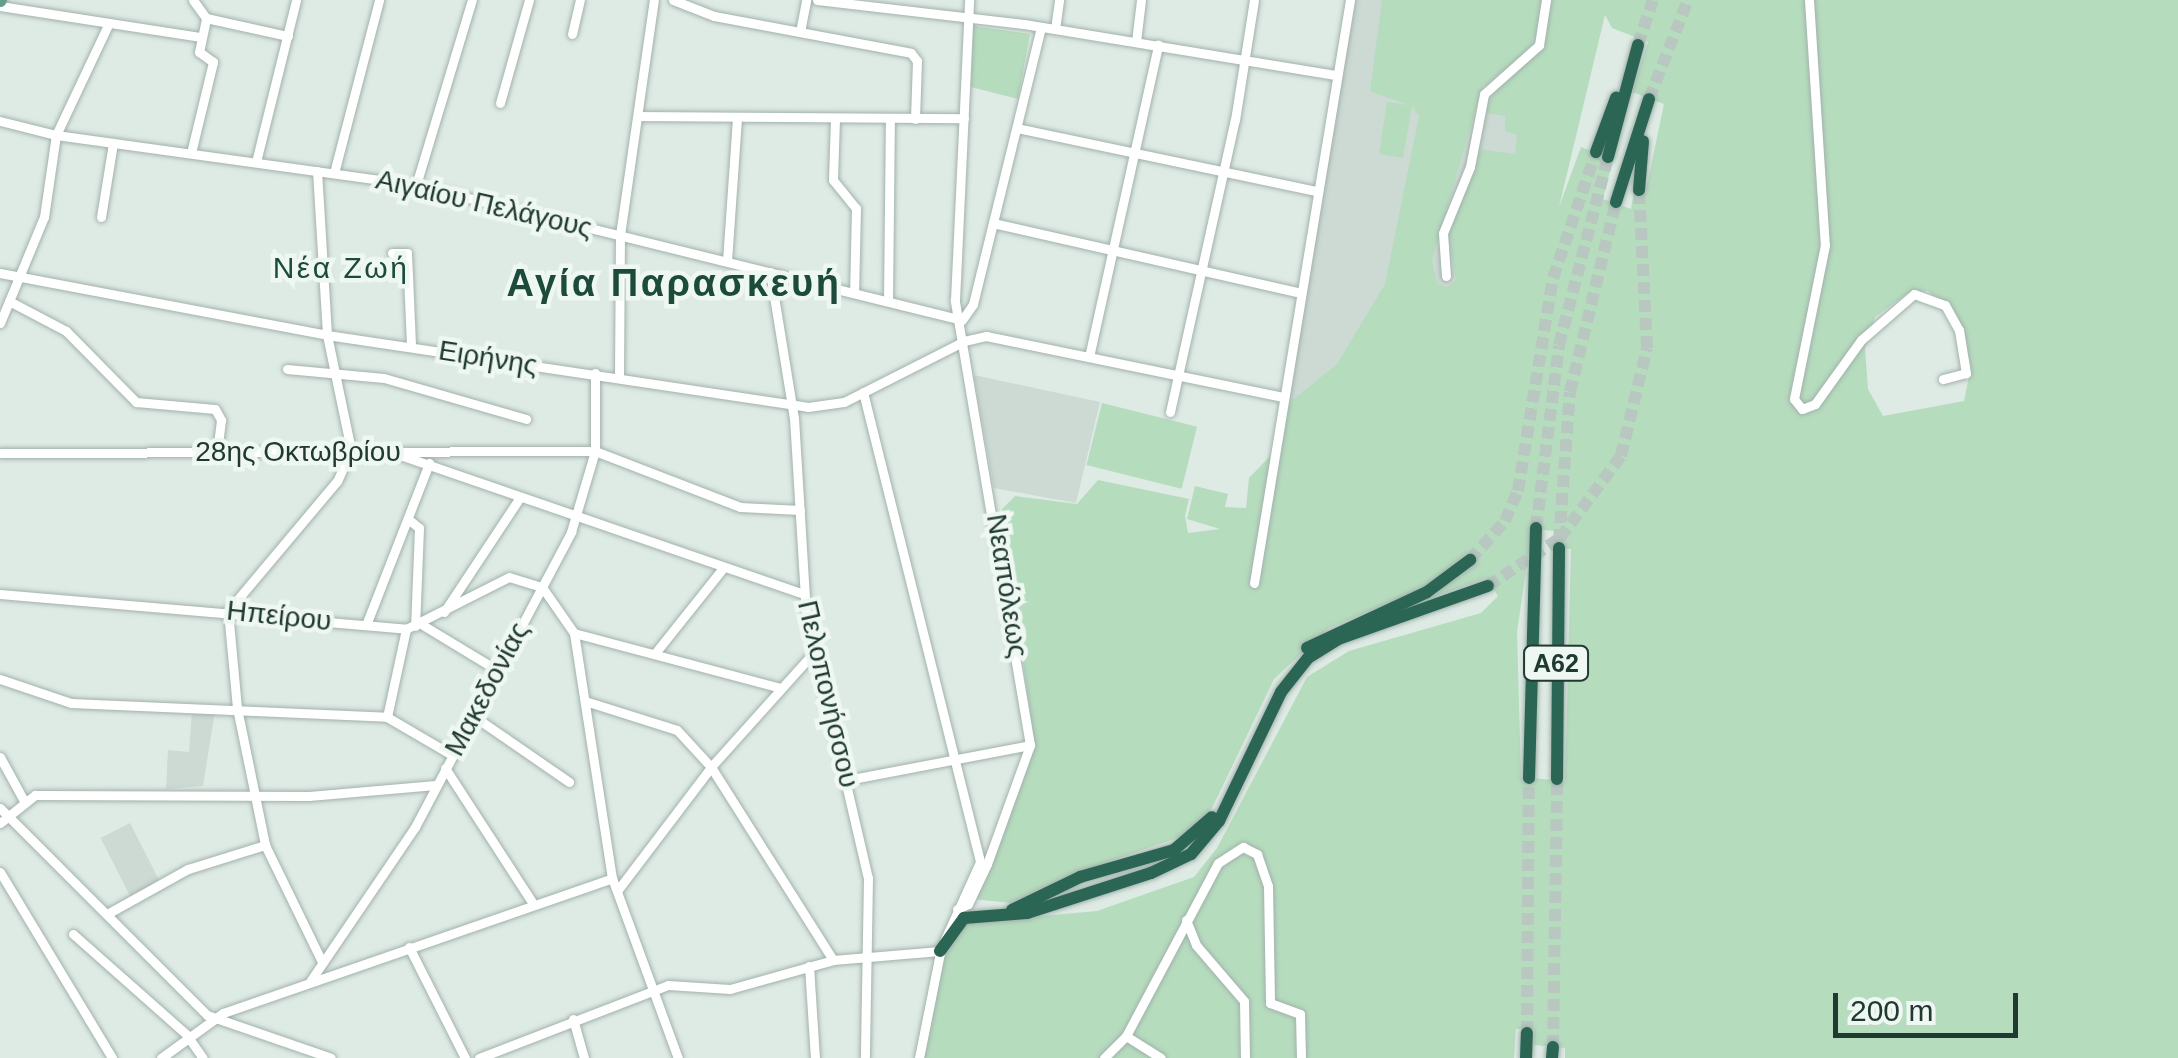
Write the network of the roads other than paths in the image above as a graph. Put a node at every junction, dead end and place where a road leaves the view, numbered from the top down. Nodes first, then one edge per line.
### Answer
1 (193, 0) edge
2 (296, 0) edge
3 (378, 0) edge
4 (472, 0) edge
5 (528, 0) edge
6 (580, 0) edge
7 (654, 0) edge
8 (674, 0) edge
9 (806, 0) edge
10 (817, 0) edge
11 (904, 0) edge
12 (970, 0) edge
13 (1059, 0) edge
14 (1141, 0) edge
15 (1254, 0) edge
16 (1350, 0) edge
17 (1546, 0) edge
18 (1809, 0) edge
19 (0, 2) edge
20 (862, 2) edge
21 (903, 14) junction
22 (206, 18) junction
23 (968, 20) junction
24 (109, 23) junction
25 (1040, 27) junction
26 (1054, 29) junction
27 (800, 32) junction
28 (572, 34) dead end
29 (200, 36) junction
30 (288, 36) junction
31 (1136, 42) junction
32 (1638, 45) tunnel mouth
33 (1158, 46) junction
34 (1246, 60) junction
35 (1337, 75) junction
36 (500, 103) dead end
37 (639, 116) junction
38 (737, 117) junction
39 (964, 118) junction
40 (835, 119) junction
41 (890, 119) junction
42 (915, 119) junction
43 (0, 120) edge
44 (1017, 128) junction
45 (56, 135) junction
46 (113, 142) junction
47 (1136, 151) junction
48 (191, 153) junction
49 (1602, 155) tunnel mouth
50 (256, 162) junction
51 (318, 170) junction
52 (1224, 170) junction
53 (334, 173) junction
54 (416, 185) junction
55 (1639, 190) tunnel mouth
56 (1318, 191) junction
57 (1616, 202) tunnel mouth
58 (100, 217) dead end
59 (993, 223) junction
60 (620, 234) junction
61 (1112, 250) junction
62 (392, 253) dead end
63 (727, 260) junction
64 (770, 272) junction
65 (1200, 272) junction
66 (4, 274) edge
67 (1446, 276) dead end
68 (22, 280) junction
69 (854, 293) junction
70 (1301, 293) junction
71 (13, 301) junction
72 (888, 301) junction
73 (962, 320) junction
74 (0, 323) edge
75 (327, 335) junction
76 (964, 340) junction
77 (410, 346) junction
78 (1089, 357) junction
79 (287, 369) dead end
80 (335, 374) junction
81 (595, 374) junction
82 (1178, 375) junction
83 (620, 377) junction
84 (1943, 379) dead end
85 (863, 392) junction
86 (1282, 396) junction
87 (792, 404) junction
88 (1170, 412) dead end
89 (526, 419) dead end
90 (351, 450) junction
91 (434, 451) junction
92 (595, 451) junction
93 (217, 452) junction
94 (393, 452) junction
95 (0, 453) edge
96 (428, 466) junction
97 (520, 497) junction
98 (800, 510) junction
99 (577, 518) junction
100 (406, 524) junction
101 (1536, 528) tunnel mouth
102 (1559, 548) tunnel mouth
103 (1470, 560) tunnel mouth
104 (723, 568) junction
105 (1254, 583) dead end
106 (1488, 586) tunnel mouth
107 (542, 587) junction
108 (0, 594) edge
109 (804, 594) junction
110 (228, 611) junction
111 (444, 612) junction
112 (366, 626) junction
113 (414, 626) junction
114 (574, 633) junction
115 (814, 651) junction
116 (656, 652) junction
117 (497, 670) junction
118 (0, 679) edge
119 (780, 688) junction
120 (585, 701) junction
121 (236, 708) junction
122 (472, 716) junction
123 (387, 717) junction
124 (1030, 745) junction
125 (452, 755) junction
126 (0, 757) edge
127 (957, 758) junction
128 (711, 767) junction
129 (445, 768) junction
130 (1529, 778) tunnel mouth
131 (1557, 779) tunnel mouth
132 (848, 780) junction
133 (569, 782) dead end
134 (436, 786) junction
135 (252, 797) junction
136 (23, 799) junction
137 (3, 816) edge
138 (265, 844) junction
139 (991, 848) junction
140 (980, 863) junction
141 (0, 872) edge
142 (612, 878) junction
143 (617, 891) junction
144 (534, 905) junction
145 (967, 909) junction
146 (107, 914) junction
147 (1186, 920) junction
148 (73, 934) dead end
149 (1196, 945) junction
150 (331, 947) junction
151 (409, 947) junction
152 (1171, 948) junction
153 (940, 951) junction
154 (869, 958) junction
155 (833, 960) junction
156 (322, 962) junction
157 (808, 966) junction
158 (341, 970) junction
159 (311, 980) junction
160 (652, 991) junction
161 (573, 1018) junction
162 (215, 1019) junction
163 (1526, 1033) tunnel mouth
164 (186, 1034) junction
165 (1126, 1036) junction
166 (110, 1054) edge
167 (98, 1058) edge
168 (161, 1058) edge
169 (203, 1058) edge
170 (331, 1058) edge
171 (465, 1058) edge
172 (479, 1058) edge
173 (584, 1058) edge
174 (678, 1058) edge
175 (815, 1058) edge
176 (864, 1058) edge
177 (919, 1058) edge
178 (1104, 1058) edge
179 (1161, 1058) edge
180 (1245, 1058) edge
181 (1301, 1058) edge
182 (1526, 1058) edge

1 - 22 street
2 - 30 street
3 - 53 street
4 - 54 street
5 - 36 street
6 - 28 street
7 - 37 street
8 - 27 street
9 - 27 street
10 - 20 street
11 - 21 street
12 - 23 street, Νεαπόλεως
13 - 26 street
14 - 31 street
15 - 34 street
16 - 35 street
17 - 67 street
18 - 84 street
19 - 24 street
20 - 21 street
21 - 23 street
22 - 29 street
22 - 30 street
23 - 25 street
23 - 39 street, Νεαπόλεως
24 - 29 street
24 - 45 street
25 - 26 street
25 - 44 street
26 - 31 street
27 - 42 street
29 - 48 street
30 - 50 street
31 - 33 street
32 - 49 highway
33 - 34 street
33 - 47 street
34 - 35 street
34 - 52 street
35 - 56 street
37 - 38 street
37 - 60 street
38 - 40 street
38 - 63 street
39 - 42 street
39 - 73 street, Νεαπόλεως
40 - 41 street
40 - 69 street
41 - 42 street
41 - 72 street
43 - 45 street, Αιγαίου Πελάγους
44 - 47 street
44 - 59 street
45 - 46 street, Αιγαίου Πελάγους
45 - 68 street
46 - 48 street, Αιγαίου Πελάγους
46 - 58 street
47 - 52 street
47 - 61 street
48 - 50 street, Αιγαίου Πελάγους
50 - 51 street, Αιγαίου Πελάγους
51 - 53 street, Αιγαίου Πελάγους
51 - 75 street
52 - 56 street
52 - 65 street
53 - 54 street, Αιγαίου Πελάγους
54 - 60 street, Αιγαίου Πελάγους
55 - 57 highway
56 - 70 street
59 - 61 street
59 - 73 street
60 - 63 street, Αιγαίου Πελάγους
60 - 83 street
61 - 65 street
61 - 78 street
62 - 77 street
63 - 64 street, Αιγαίου Πελάγους
64 - 69 street, Αιγαίου Πελάγους
64 - 87 street, Πελοπονήσσου
65 - 70 street
65 - 82 street
66 - 68 street, Ειρήνης
68 - 71 street
68 - 75 street, Ειρήνης
69 - 72 street, Αιγαίου Πελάγους
70 - 86 street
71 - 74 street
71 - 93 street
72 - 73 street, Αιγαίου Πελάγους
73 - 76 street, Νεαπόλεως
75 - 77 street, Ειρήνης
75 - 80 street
76 - 78 street
76 - 85 street, Ειρήνης
76 - 124 street, Νεαπόλεως
77 - 81 street, Ειρήνης
78 - 82 street
79 - 80 street
80 - 89 street
80 - 90 street
81 - 83 street, Ειρήνης
81 - 92 street, Μακεδονίας
82 - 86 street
82 - 88 street
83 - 87 street, Ειρήνης
85 - 87 street, Ειρήνης
85 - 127 street
86 - 105 street
87 - 98 street, Πελοπονήσσου
90 - 93 street, 28ης Οκτωβρίου
90 - 94 street, 28ης Οκτωβρίου
90 - 110 street
91 - 92 street, 28ης Οκτωβρίου
91 - 94 street, 28ης Οκτωβρίου
91 - 96 street
92 - 98 street
92 - 99 street, Μακεδονίας
93 - 95 street, 28ης Οκτωβρίου
94 - 96 street
96 - 97 street
96 - 100 street
97 - 99 street
97 - 111 street
98 - 109 street, Πελοπονήσσου
99 - 104 street
99 - 107 street, Μακεδονίας
100 - 112 street
100 - 113 street
101 - 130 highway, Α62
102 - 131 highway, Α62
103 - 145 highway
104 - 109 street
104 - 116 street
106 - 145 highway
107 - 111 street
107 - 114 street
107 - 117 street, Μακεδονίας
108 - 110 street, Ηπείρου
109 - 115 street, Πελοπονήσσου
110 - 112 street, Ηπείρου
110 - 121 street
111 - 113 street
112 - 113 street, Ηπείρου
113 - 117 street
113 - 123 street
114 - 116 street
114 - 120 street
115 - 119 street
115 - 132 street, Πελοπονήσσου
116 - 119 street
117 - 122 street, Μακεδονίας
118 - 121 street
119 - 128 street
120 - 128 street
120 - 142 street
121 - 123 street
121 - 135 street
122 - 125 street, Μακεδονίας
122 - 133 street
123 - 125 street
124 - 127 street
124 - 139 street, Νεαπόλεως
125 - 129 street, Μακεδονίας
126 - 136 street
127 - 132 street
127 - 140 street
128 - 143 street
128 - 155 street
129 - 134 street, Μακεδονίας
129 - 144 street
132 - 154 street, Πελοπονήσσου
134 - 135 street
134 - 150 street, Μακεδονίας
135 - 136 street
135 - 138 street
136 - 137 street
137 - 146 street
138 - 146 street
138 - 156 street
139 - 140 street
139 - 145 street
140 - 145 street
141 - 166 street
142 - 143 street
142 - 144 street
143 - 160 street
144 - 151 street
145 - 153 street
145 - 153 highway
146 - 162 street
147 - 149 street
147 - 152 street
147 - 181 street
148 - 164 street
149 - 152 street
149 - 180 street
150 - 156 street, Μακεδονίας
150 - 158 street
151 - 158 street
151 - 171 street
152 - 165 street
153 - 154 street
153 - 177 street
154 - 155 street
154 - 176 street, Πελοπονήσσου
155 - 157 street
156 - 159 street, Μακεδονίας
157 - 160 street
157 - 175 street
158 - 159 street
159 - 162 street
160 - 161 street
160 - 174 street
161 - 172 street
161 - 173 street
162 - 164 street
162 - 170 street
163 - 182 highway
164 - 168 street
164 - 169 street
165 - 178 street
165 - 179 street
166 - 167 street

